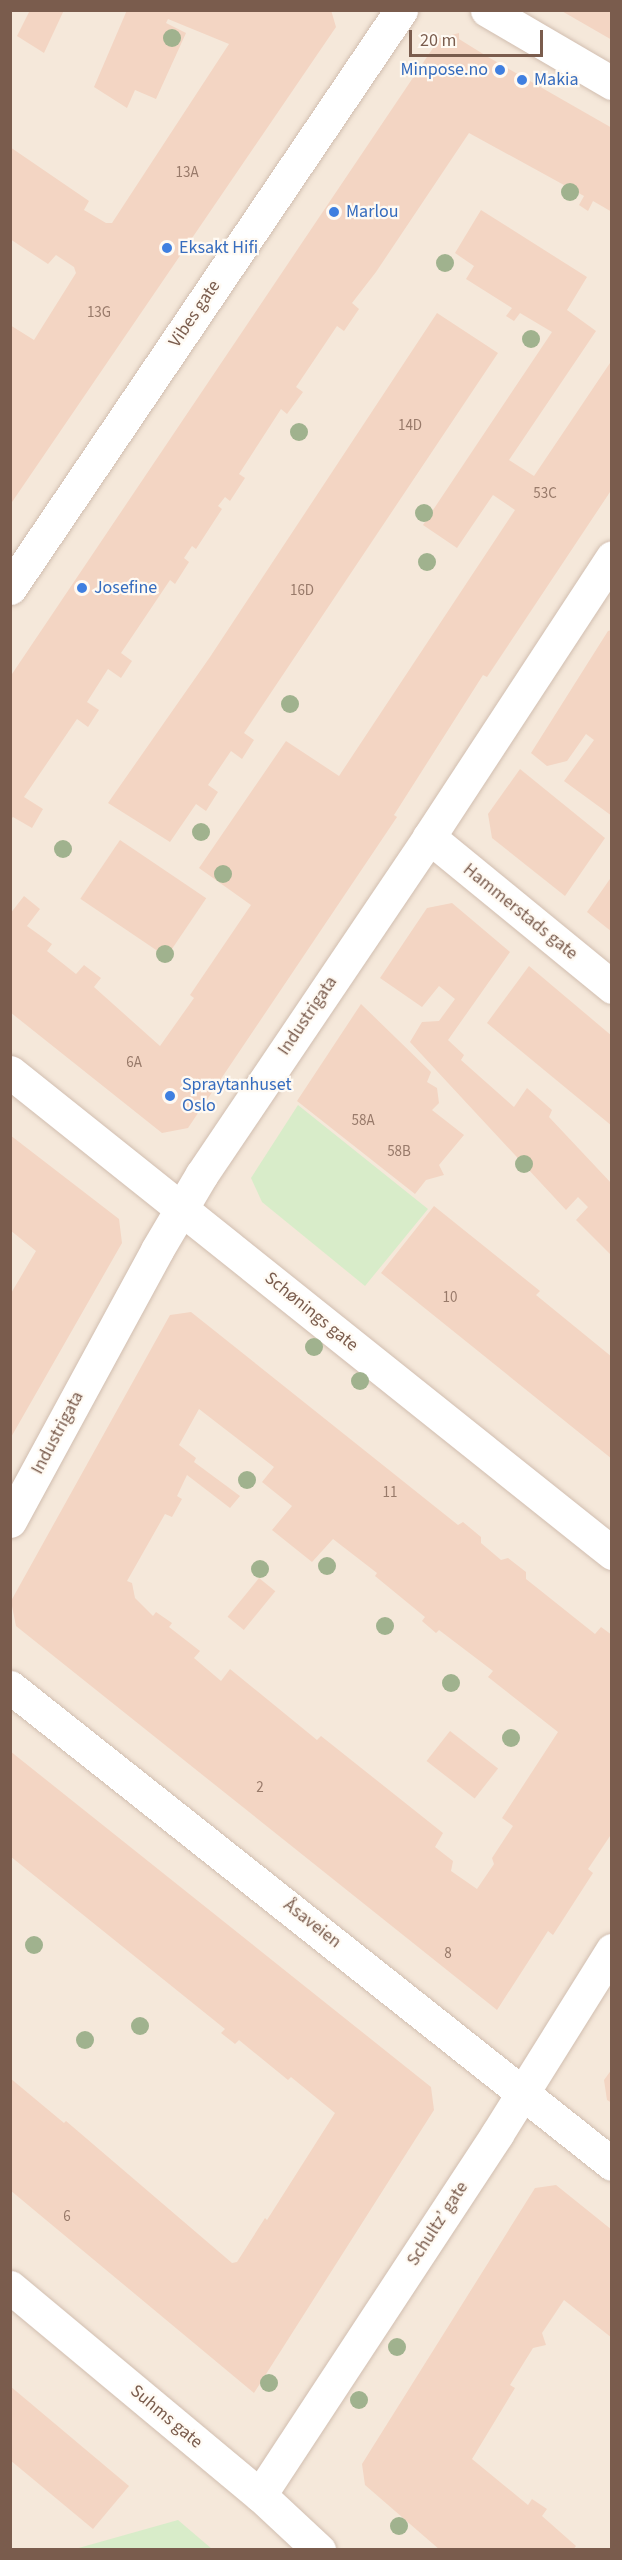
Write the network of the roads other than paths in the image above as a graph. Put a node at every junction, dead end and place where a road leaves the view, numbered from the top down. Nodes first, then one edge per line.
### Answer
1 (401, 10) edge
2 (487, 10) edge
3 (612, 83) edge
4 (609, 566) edge
5 (10, 588) edge
6 (429, 837) junction
7 (612, 987) edge
8 (10, 1072) edge
9 (181, 1208) junction
10 (10, 1521) edge
11 (612, 1553) edge
12 (10, 1687) edge
13 (612, 1950) edge
14 (524, 2092) junction
15 (612, 2163) edge
16 (10, 2288) edge
17 (260, 2495) junction
18 (319, 2550) edge

1 - 5 street, Vibes gate
2 - 3 street
4 - 6 street, Industrigata
6 - 7 street, Hammerstads gate
6 - 9 street, Industrigata
8 - 9 street, Schønings gate
9 - 10 street, Industrigata
9 - 11 street, Schønings gate
12 - 14 street, Åsaveien
13 - 14 street, Schultz’ gate
14 - 15 street, Åsaveien
14 - 17 street, Schultz’ gate
16 - 17 street, Suhms gate
17 - 18 street, Suhms gate

